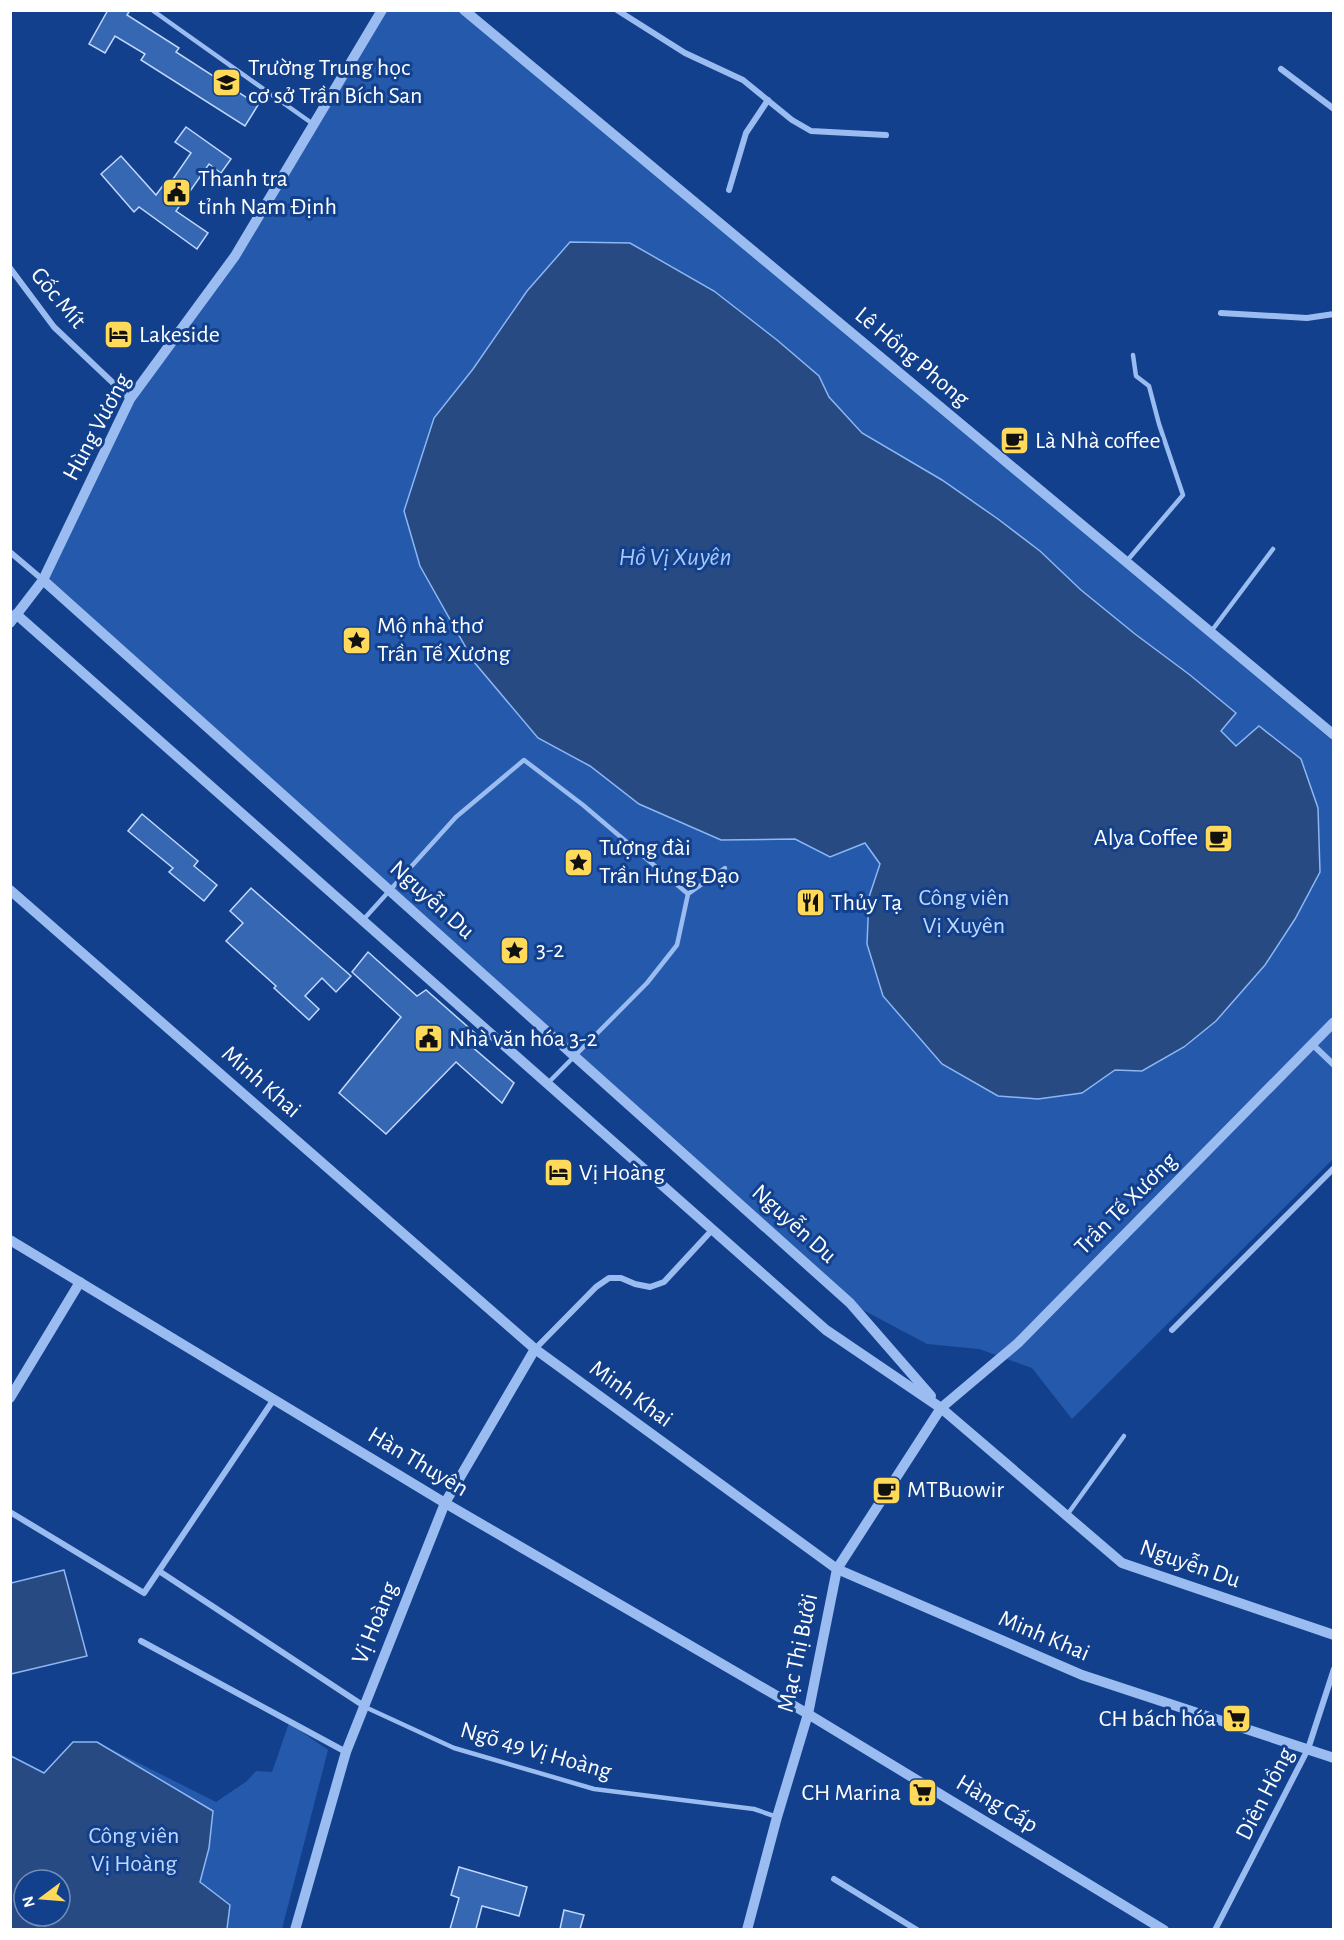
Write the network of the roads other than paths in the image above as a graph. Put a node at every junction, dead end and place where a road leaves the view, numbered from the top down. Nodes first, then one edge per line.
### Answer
1 (152, 10) edge
2 (382, 10) edge
3 (464, 10) edge
4 (618, 10) edge
5 (1281, 69) dead end
6 (768, 100) junction
7 (1334, 110) edge
8 (313, 124) junction
9 (886, 135) dead end
10 (729, 190) dead end
11 (10, 268) edge
12 (1221, 313) dead end
13 (1334, 314) edge
14 (1133, 355) dead end
15 (130, 399) junction
16 (1273, 549) dead end
17 (10, 552) edge
18 (1126, 562) junction
19 (43, 580) junction
20 (13, 619) edge
21 (1210, 633) junction
22 (1334, 735) edge
23 (725, 868) dead end
24 (10, 890) edge
25 (389, 890) junction
26 (688, 894) junction
27 (363, 920) junction
28 (1334, 1022) edge
29 (1312, 1044) junction
30 (576, 1057) junction
31 (1334, 1065) edge
32 (548, 1083) junction
33 (1334, 1168) edge
34 (713, 1229) junction
35 (10, 1240) edge
36 (80, 1282) junction
37 (1172, 1330) dead end
38 (535, 1349) junction
39 (10, 1398) edge
40 (274, 1399) junction
41 (941, 1408) junction
42 (1124, 1436) dead end
43 (446, 1503) junction
44 (10, 1512) edge
45 (1066, 1515) junction
46 (837, 1569) junction
47 (159, 1571) junction
48 (1334, 1635) edge
49 (141, 1641) dead end
50 (1334, 1669) edge
51 (364, 1706) junction
52 (808, 1714) junction
53 (1308, 1749) junction
54 (346, 1752) junction
55 (1334, 1758) edge
56 (777, 1817) junction
57 (834, 1880) dead end
58 (295, 1929) edge
59 (747, 1929) edge
60 (917, 1929) edge
61 (1164, 1929) edge
62 (1215, 1929) edge

1 - 8 lane
2 - 8 street, Hùng Vương
3 - 18 street, Lê Hồng Phong
4 - 6 street
5 - 7 street
6 - 9 street
6 - 10 street
8 - 15 street, Hùng Vương
11 - 15 street, Gốc Mít
12 - 13 street
14 - 18 lane
15 - 19 street, Hùng Vương
16 - 21 lane
17 - 19 street
18 - 21 street, Lê Hồng Phong
19 - 20 street, Hùng Vương
19 - 25 street, Nguyễn Du
20 - 27 street, Nguyễn Du
21 - 22 street, Lê Hồng Phong
23 - 26 lane
24 - 38 street, Minh Khai
25 - 26 lane
25 - 27 lane
25 - 30 street, Nguyễn Du
26 - 30 lane
27 - 32 street, Nguyễn Du
28 - 29 street, Trần Tế Xương
29 - 31 street
29 - 41 street, Trần Tế Xương
30 - 32 lane
30 - 41 street, Nguyễn Du
32 - 34 street, Nguyễn Du
33 - 37 street
34 - 38 street
34 - 41 street, Nguyễn Du
35 - 36 street, Hàn Thuyên
36 - 39 street
36 - 40 street, Hàn Thuyên
38 - 43 street, Vị Hoàng
38 - 46 street, Minh Khai
40 - 43 street, Hàn Thuyên
40 - 47 street
41 - 45 street, Nguyễn Du
41 - 46 street, Mạc Thị Bưởi
42 - 45 lane
43 - 51 street, Vị Hoàng
43 - 52 street, Hàn Thuyên
44 - 47 street
45 - 48 street, Nguyễn Du
46 - 52 street, Mạc Thị Bưởi
46 - 53 street, Minh Khai
47 - 51 street
49 - 54 street
50 - 53 street, Diên Hồng
51 - 54 street, Vị Hoàng
51 - 56 lane, Ngõ 49 Vị Hoàng
52 - 56 street, Mạc Thị Bưởi
52 - 61 street, Hàng Cấp
53 - 55 street, Minh Khai
53 - 62 street, Diên Hồng
54 - 58 street, Vị Hoàng
56 - 59 street, Mạc Thị Bưởi
57 - 60 street

